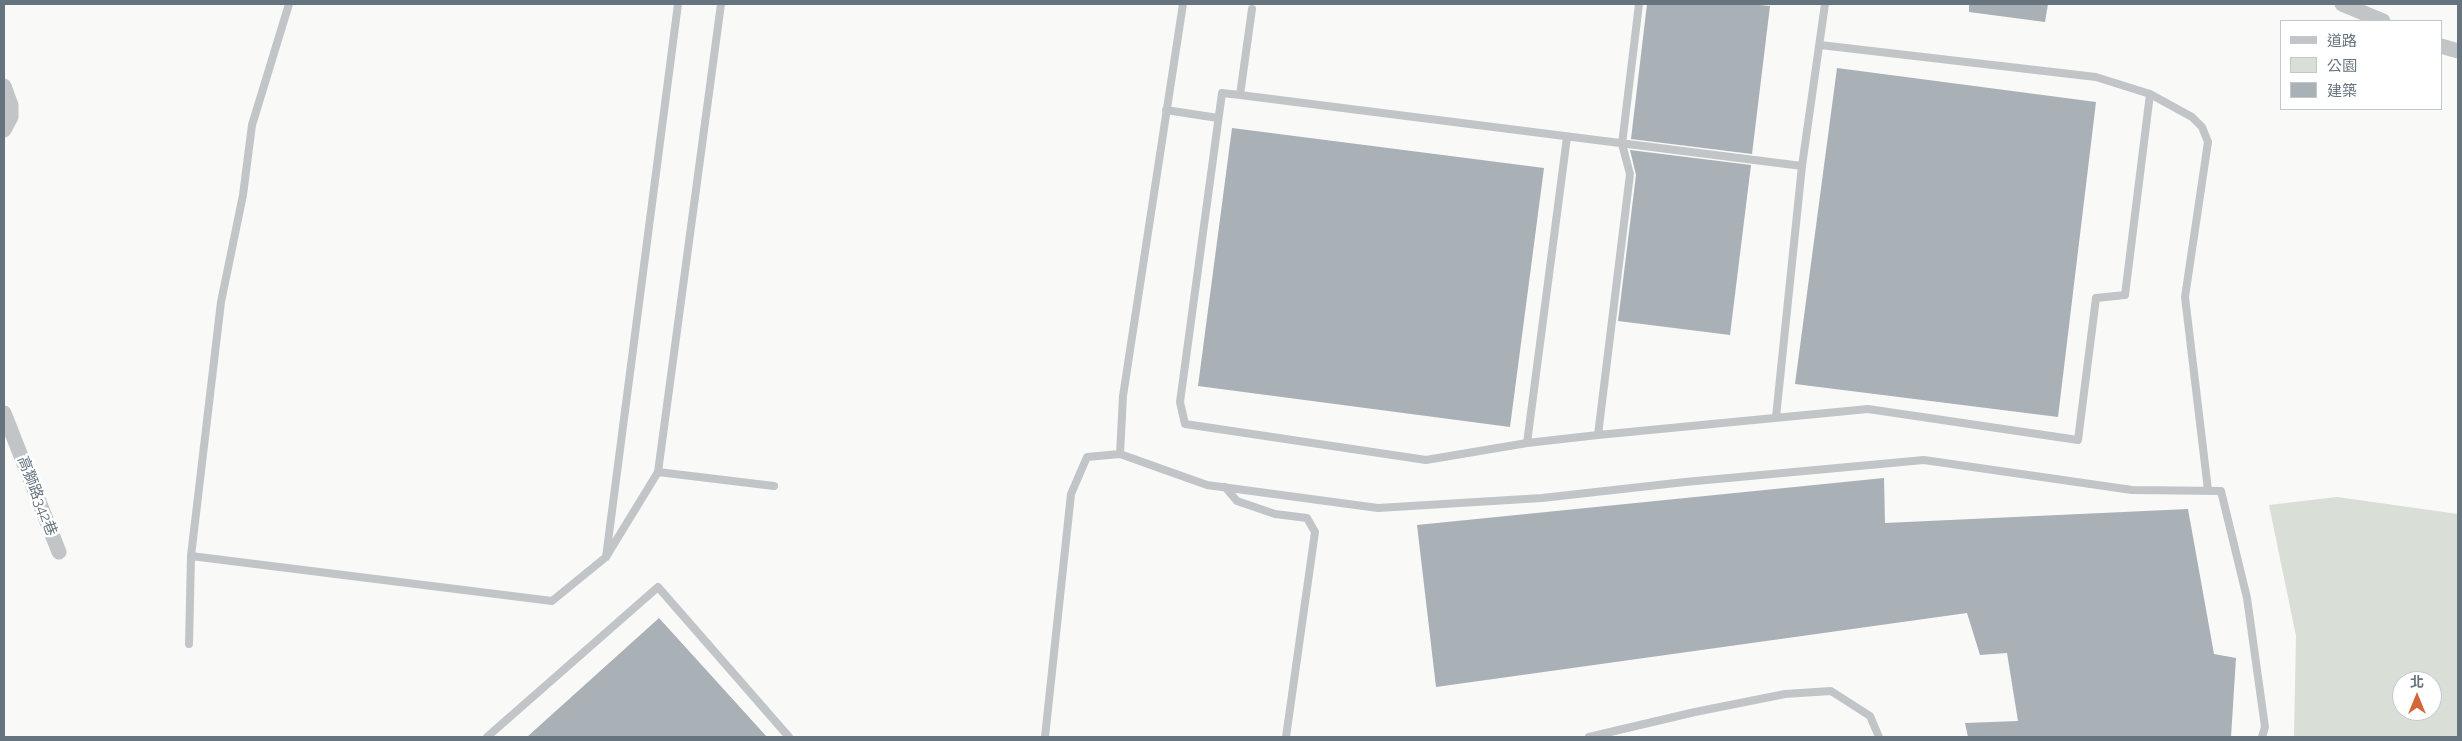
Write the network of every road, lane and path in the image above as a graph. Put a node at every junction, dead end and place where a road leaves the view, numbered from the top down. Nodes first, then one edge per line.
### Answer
1 (289, 4) edge
2 (678, 4) edge
3 (721, 4) edge
4 (1182, 4) edge
5 (1640, 4) edge
6 (1825, 4) edge
7 (2342, 4) edge
8 (1252, 8) dead end
9 (2381, 20) edge
10 (1820, 45) junction
11 (2442, 46) edge
12 (2458, 51) edge
13 (4, 86) edge
14 (2150, 94) junction
15 (1240, 96) junction
16 (1166, 110) junction
17 (1218, 118) junction
18 (4, 130) edge
19 (1567, 137) junction
20 (1622, 144) junction
21 (1802, 166) junction
22 (4, 413) edge
23 (1776, 418) junction
24 (1598, 435) junction
25 (1527, 443) junction
26 (1120, 454) junction
27 (658, 472) junction
28 (774, 486) dead end
29 (1225, 487) junction
30 (2208, 490) junction
31 (59, 552) dead end
32 (191, 556) junction
33 (606, 557) junction
34 (189, 644) dead end
35 (487, 737) edge
36 (789, 737) edge
37 (1044, 737) edge
38 (1286, 737) edge
39 (1589, 737) edge
40 (1879, 737) edge
41 (2262, 737) edge

1 - 32 lane
2 - 33 lane
3 - 27 lane
4 - 16 lane
5 - 20 lane
6 - 10 lane
7 - 9 street
8 - 15 lane
10 - 14 lane
10 - 21 lane
11 - 12 street
13 - 18 street
14 - 23 lane
14 - 30 lane
15 - 17 lane
15 - 19 lane
16 - 17 lane
16 - 26 lane
17 - 25 lane
19 - 20 lane
19 - 25 lane
20 - 21 lane
20 - 24 lane
21 - 23 lane
22 - 31 street, 高獅路342巷
23 - 24 lane
24 - 25 lane
26 - 29 lane
26 - 37 lane
27 - 28 lane
27 - 33 lane
29 - 30 lane
29 - 38 lane
30 - 41 lane
32 - 33 lane
32 - 34 lane
35 - 36 lane
39 - 40 lane

